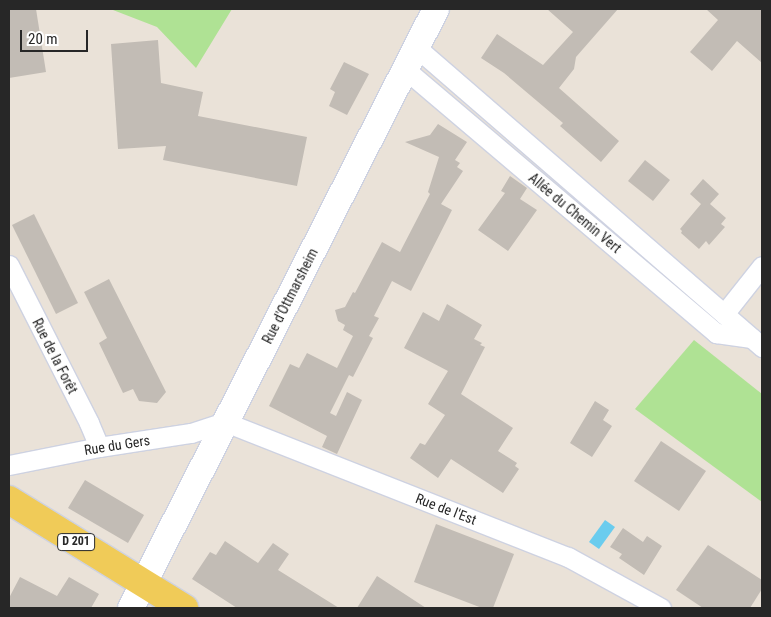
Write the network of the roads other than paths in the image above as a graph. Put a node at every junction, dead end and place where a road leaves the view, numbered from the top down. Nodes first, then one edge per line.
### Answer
1 (436, 9) edge
2 (412, 59) junction
3 (9, 265) edge
4 (762, 266) edge
5 (724, 314) junction
6 (757, 342) edge
7 (225, 422) junction
8 (98, 447) junction
9 (9, 465) edge
10 (9, 500) edge
11 (144, 583) junction
12 (131, 608) edge
13 (184, 608) edge
14 (661, 608) edge

1 - 2 main road, Rue d'Ottmarsheim
2 - 5 street, Allée du Chemin Vert
2 - 6 street, Allée du Chemin Vert
2 - 7 main road, Rue d'Ottmarsheim
3 - 8 street, Rue de la Forêt
4 - 5 street
5 - 6 street, Allée du Chemin Vert
7 - 8 street, Rue du Gers
7 - 11 main road, Rue d'Ottmarsheim
7 - 14 street, Rue de l'Est
8 - 9 street, Rue du Gers
10 - 11 main road, D 201
11 - 12 main road, Rue d'Ottmarsheim
11 - 13 main road, D 201

